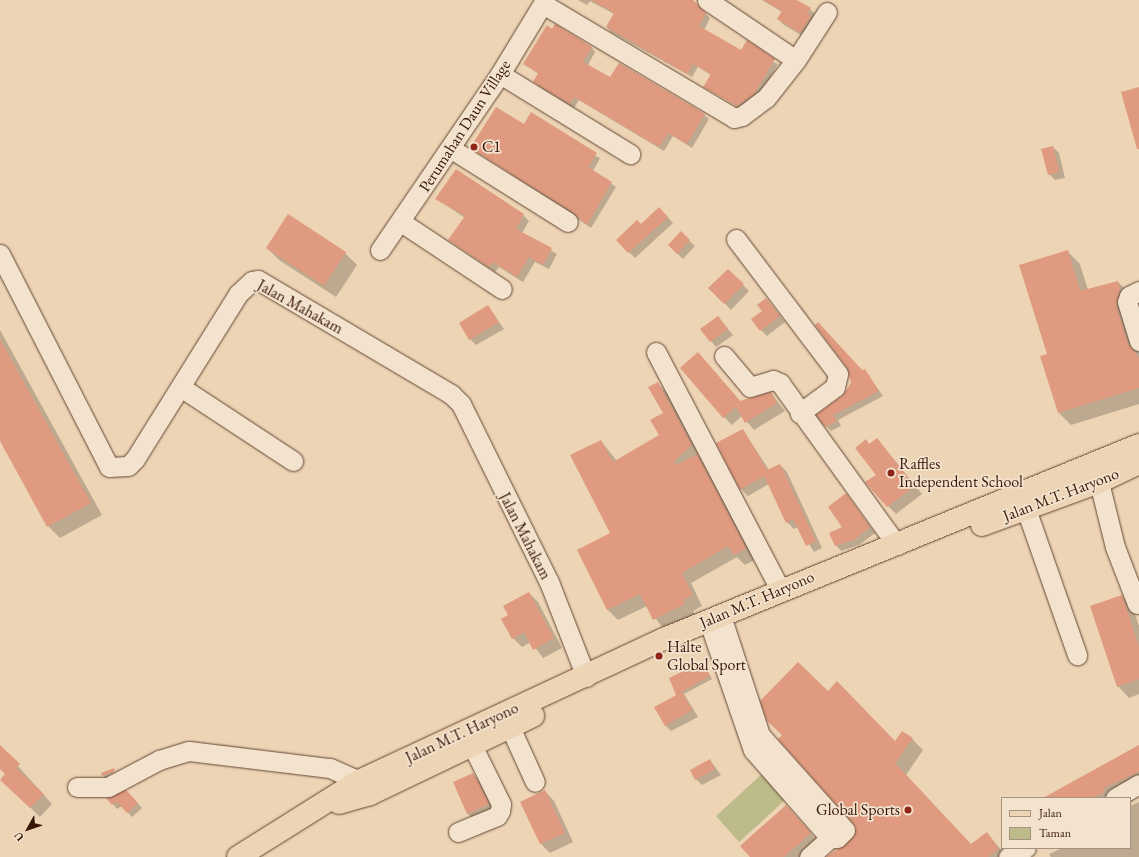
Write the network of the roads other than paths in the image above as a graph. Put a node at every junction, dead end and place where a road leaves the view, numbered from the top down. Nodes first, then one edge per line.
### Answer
1 (707, 0) edge
2 (544, 2) edge
3 (827, 12) dead end
4 (796, 60) junction
5 (500, 74) junction
6 (450, 148) junction
7 (630, 154) dead end
8 (401, 222) junction
9 (568, 222) dead end
10 (736, 239) dead end
11 (380, 250) dead end
12 (0, 254) edge
13 (502, 289) dead end
14 (1139, 291) edge
15 (1139, 341) edge
16 (656, 352) dead end
17 (724, 356) dead end
18 (182, 388) junction
19 (800, 413) junction
20 (1139, 444) edge
21 (293, 460) dead end
22 (1139, 463) edge
23 (1099, 482) junction
24 (1026, 509) junction
25 (897, 545) junction
26 (780, 589) junction
27 (1136, 604) dead end
28 (718, 628) junction
29 (1077, 655) dead end
30 (576, 687) junction
31 (510, 727) junction
32 (473, 747) junction
33 (359, 781) junction
34 (535, 782) dead end
35 (1139, 784) edge
36 (77, 787) dead end
37 (1117, 797) edge
38 (320, 808) junction
39 (458, 832) dead end
40 (1024, 849) edge
41 (238, 857) edge
42 (809, 857) edge
43 (1008, 857) edge

1 - 4 street
2 - 4 street
2 - 5 street, Perumahan Daun Village
3 - 4 street
5 - 6 street, Perumahan Daun Village
5 - 7 street
6 - 8 street, Perumahan Daun Village
6 - 9 street
8 - 11 street, Perumahan Daun Village
8 - 13 street
10 - 19 street
12 - 18 street, Jalan Mahakam
14 - 15 street
16 - 26 street
17 - 19 street
18 - 21 street
18 - 30 street, Jalan Mahakam
19 - 25 street
20 - 25 main road, Jalan M.T. Haryono
22 - 23 main road, Jalan M.T. Haryono
23 - 24 main road, Jalan M.T. Haryono
23 - 27 street
24 - 28 main road, Jalan M.T. Haryono
24 - 29 street
25 - 26 main road, Jalan M.T. Haryono
26 - 30 main road, Jalan M.T. Haryono
28 - 30 main road, Jalan M.T. Haryono
28 - 42 street
30 - 31 main road, Jalan M.T. Haryono
30 - 33 main road, Jalan M.T. Haryono
31 - 32 main road, Jalan M.T. Haryono
31 - 34 street
32 - 38 main road, Jalan M.T. Haryono
32 - 39 street
33 - 36 street
33 - 38 main road, Jalan M.T. Haryono
35 - 37 street
38 - 41 main road, Jalan M.T. Haryono
40 - 43 street

